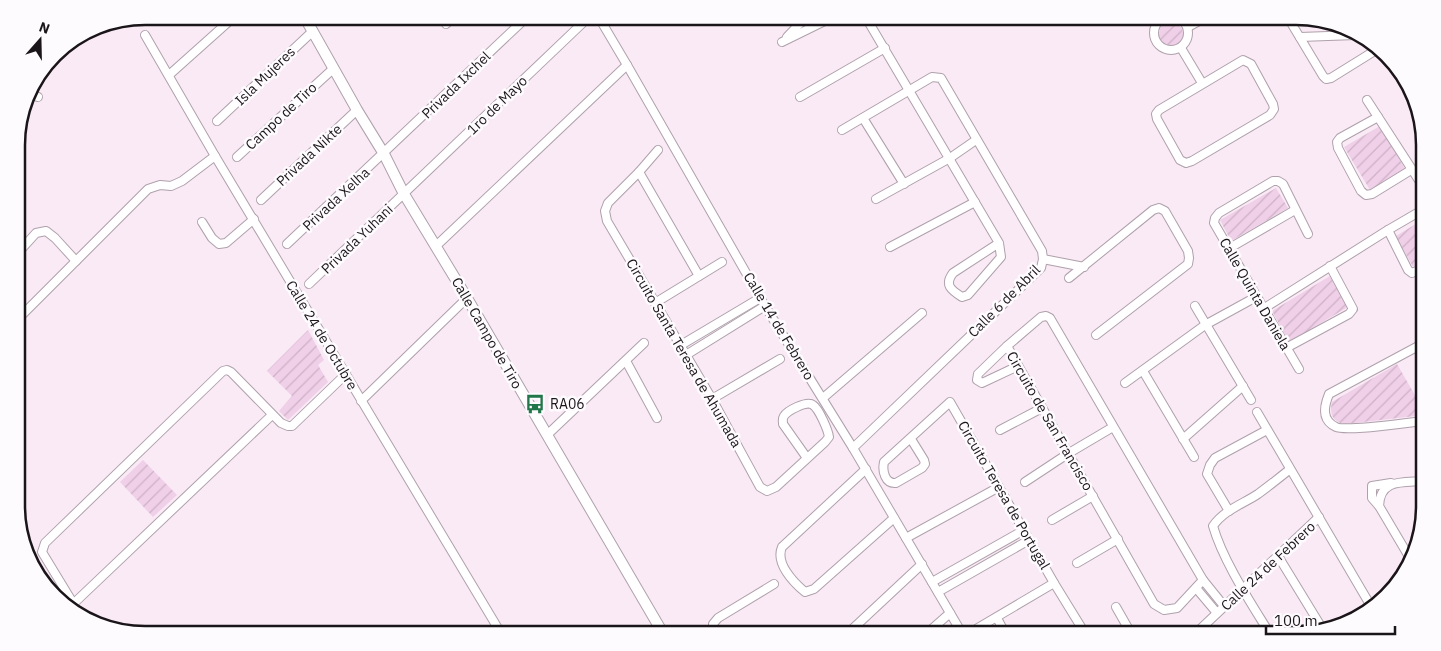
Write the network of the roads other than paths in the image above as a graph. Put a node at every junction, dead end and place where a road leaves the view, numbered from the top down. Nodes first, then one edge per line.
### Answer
1 (225, 25) edge
2 (310, 25) edge
3 (519, 25) edge
4 (581, 25) edge
5 (603, 25) edge
6 (798, 25) edge
7 (817, 25) edge
8 (871, 25) edge
9 (1156, 25) edge
10 (1186, 25) edge
11 (1292, 25) edge
12 (313, 30) junction
13 (1335, 32) edge
14 (145, 35) dead end
15 (1300, 37) junction
16 (884, 48) junction
17 (1181, 48) junction
18 (1372, 52) edge
19 (627, 65) junction
20 (334, 68) junction
21 (169, 75) junction
22 (1202, 83) junction
23 (909, 91) junction
24 (35, 97) edge
25 (800, 97) dead end
26 (38, 98) dead end
27 (1367, 100) dead end
28 (357, 110) junction
29 (1378, 117) junction
30 (863, 118) junction
31 (217, 121) dead end
32 (842, 130) dead end
33 (976, 140) junction
34 (658, 150) dead end
35 (384, 154) junction
36 (215, 156) junction
37 (237, 157) dead end
38 (950, 158) junction
39 (1411, 170) junction
40 (639, 172) junction
41 (1416, 177) edge
42 (904, 184) junction
43 (404, 194) junction
44 (876, 199) dead end
45 (261, 200) dead end
46 (975, 202) junction
47 (1296, 210) junction
48 (1416, 214) edge
49 (254, 219) junction
50 (202, 222) dead end
51 (1388, 230) junction
52 (1308, 234) dead end
53 (999, 243) junction
54 (287, 244) dead end
55 (25, 245) edge
56 (436, 246) junction
57 (890, 247) dead end
58 (1228, 249) junction
59 (1044, 259) junction
60 (76, 261) junction
61 (722, 262) dead end
62 (1330, 266) junction
63 (1084, 267) junction
64 (1416, 271) edge
65 (699, 276) junction
66 (1069, 278) dead end
67 (309, 284) dead end
68 (467, 298) junction
69 (760, 298) junction
70 (1256, 298) junction
71 (655, 303) junction
72 (765, 306) junction
73 (1195, 306) dead end
74 (1263, 309) junction
75 (25, 312) edge
76 (922, 313) dead end
77 (1205, 325) junction
78 (1096, 335) dead end
79 (644, 343) dead end
80 (681, 345) junction
81 (1007, 346) junction
82 (1286, 348) junction
83 (1416, 348) edge
84 (686, 355) junction
85 (780, 358) dead end
86 (626, 361) junction
87 (1018, 366) junction
88 (1299, 369) dead end
89 (1143, 371) junction
90 (346, 374) junction
91 (1125, 384) dead end
92 (1243, 386) junction
93 (823, 398) junction
94 (712, 399) junction
95 (361, 400) junction
96 (1251, 400) dead end
97 (1042, 408) junction
98 (1257, 412) dead end
99 (272, 415) junction
100 (657, 418) dead end
101 (1416, 422) edge
102 (1113, 427) junction
103 (1000, 430) dead end
104 (1267, 430) junction
105 (547, 435) junction
106 (911, 439) junction
107 (1183, 439) junction
108 (853, 448) junction
109 (1069, 452) junction
110 (1194, 457) dead end
111 (807, 458) junction
112 (866, 469) junction
113 (1289, 470) junction
114 (1025, 482) dead end
115 (1416, 482) edge
116 (1391, 484) junction
117 (999, 487) junction
118 (1093, 496) junction
119 (1379, 506) junction
120 (1229, 511) junction
121 (1319, 517) junction
122 (894, 518) junction
123 (1052, 520) dead end
124 (1024, 530) junction
125 (906, 538) junction
126 (1118, 539) junction
127 (1029, 540) junction
128 (1407, 553) edge
129 (1278, 556) junction
130 (1077, 563) dead end
131 (922, 564) junction
132 (1203, 580) junction
133 (932, 582) junction
134 (1054, 583) junction
135 (774, 584) dead end
136 (1196, 588) junction
137 (1242, 588) junction
138 (938, 592) junction
139 (68, 597) edge
140 (1368, 602) edge
141 (74, 603) edge
142 (1224, 606) junction
143 (1116, 607) dead end
144 (950, 612) junction
145 (1217, 614) junction
146 (997, 618) junction
147 (1319, 624) edge
148 (497, 626) edge
149 (659, 626) edge
150 (714, 626) edge
151 (856, 626) edge
152 (935, 626) edge
153 (959, 626) edge
154 (982, 626) edge
155 (1002, 626) edge
156 (1081, 626) edge
157 (1127, 626) edge
158 (1203, 626) edge
159 (1265, 626) edge

1 - 21 street
2 - 12 street, Calle Campo de Tiro
3 - 35 street, Privada Ixchel
4 - 43 street, 1ro de Mayo
5 - 19 street, Calle 14 de Febrero
6 - 7 street
8 - 16 street
9 - 17 street
10 - 17 street
11 - 15 street
12 - 20 street, Calle Campo de Tiro
12 - 31 street, Isla Mujeres
13 - 15 street
14 - 21 street, Calle 24 de Octubre
15 - 18 street
16 - 23 street
16 - 25 street
17 - 22 street
19 - 56 street
19 - 69 street, Calle 14 de Febrero
20 - 28 street, Calle Campo de Tiro
20 - 37 street, Campo de Tiro
21 - 36 street, Calle 24 de Octubre
22 - 22 street
23 - 30 street
23 - 33 street, Calle 6 de Abril
23 - 38 street
24 - 26 street
27 - 29 street
28 - 35 street, Calle Campo de Tiro
28 - 45 street, Privada Nikte
29 - 39 street
29 - 39 street
30 - 32 street
30 - 42 street
33 - 38 street
33 - 59 street, Calle 6 de Abril
34 - 40 street
35 - 43 street, Calle Campo de Tiro
35 - 54 street, Privada Xelha
36 - 49 street, Calle 24 de Octubre
36 - 60 street
38 - 42 street
38 - 46 street
39 - 41 street
40 - 65 street
40 - 71 street, Circuito Santa Teresa de Ahumada
42 - 44 street
43 - 56 street, Calle Campo de Tiro
43 - 67 street, Privada Yuhani
46 - 53 street
46 - 57 street
47 - 52 street
47 - 58 street
47 - 58 street, Calle Quinta Daniela
48 - 51 street
49 - 50 street
49 - 90 street, Calle 24 de Octubre
51 - 62 street
51 - 64 street
53 - 53 street
55 - 60 street
56 - 68 street, Calle Campo de Tiro
58 - 70 street, Calle Quinta Daniela
59 - 63 street
59 - 108 street, Calle 6 de Abril
60 - 75 street
61 - 65 street
62 - 74 street
62 - 82 street
63 - 66 street
63 - 78 street
65 - 71 street
68 - 95 street
68 - 105 street, Calle Campo de Tiro
69 - 72 street, Calle 14 de Febrero
69 - 80 street
70 - 74 street, Calle Quinta Daniela
70 - 77 street
71 - 80 street, Circuito Santa Teresa de Ahumada
72 - 84 street
72 - 93 street, Calle 14 de Febrero
73 - 77 street
74 - 82 street, Calle Quinta Daniela
76 - 93 street
77 - 89 street
77 - 92 street
79 - 86 street
80 - 84 street, Circuito Santa Teresa de Ahumada
81 - 87 street, Circuito de San Francisco
81 - 87 street
81 - 102 street, Circuito de San Francisco
82 - 88 street, Calle Quinta Daniela
83 - 101 street
84 - 94 street, Circuito Santa Teresa de Ahumada
85 - 94 street
86 - 100 street
86 - 105 street
87 - 97 street, Circuito de San Francisco
89 - 91 street
89 - 107 street
90 - 95 street, Calle 24 de Octubre
90 - 99 street
92 - 96 street
92 - 107 street
93 - 108 street, Calle 14 de Febrero
94 - 111 street, Circuito Santa Teresa de Ahumada
95 - 148 street, Calle 24 de Octubre
97 - 103 street
97 - 109 street, Circuito de San Francisco
98 - 104 street
99 - 139 street
99 - 141 street
102 - 109 street
102 - 132 street, Circuito de San Francisco
104 - 113 street
104 - 120 street
105 - 149 street, Calle Campo de Tiro
106 - 106 street, Circuito Teresa de Portugal
106 - 117 street, Circuito Teresa de Portugal
107 - 110 street
108 - 112 street, Calle 14 de Febrero
109 - 114 street
109 - 118 street, Circuito de San Francisco
111 - 111 street
112 - 122 street, Calle 14 de Febrero
112 - 122 street
113 - 120 street
113 - 121 street
115 - 116 street
116 - 119 street
116 - 119 street
117 - 124 street, Circuito Teresa de Portugal
117 - 125 street
118 - 123 street
118 - 126 street, Circuito de San Francisco
119 - 128 street
120 - 137 street
121 - 129 street, Calle 24 de Febrero
121 - 140 street
122 - 125 street, Calle 14 de Febrero
124 - 127 street, Circuito Teresa de Portugal
124 - 133 street
125 - 131 street, Calle 14 de Febrero
126 - 130 street
126 - 136 street, Circuito de San Francisco
127 - 134 street, Circuito Teresa de Portugal
127 - 138 street
129 - 137 street, Calle 24 de Febrero
129 - 147 street
131 - 133 street, Calle 14 de Febrero
131 - 151 street
132 - 136 street, Circuito de San Francisco
132 - 142 street, Circuito de San Francisco
133 - 138 street, Calle 14 de Febrero
134 - 146 street
134 - 156 street, Circuito Teresa de Portugal
135 - 150 street
136 - 145 street
137 - 142 street, Calle 24 de Febrero
137 - 159 street
138 - 144 street, Calle 14 de Febrero
142 - 145 street, Calle 24 de Febrero
143 - 157 street
144 - 152 street
144 - 153 street, Calle 14 de Febrero
145 - 158 street, Calle 24 de Febrero
146 - 154 street
146 - 155 street

